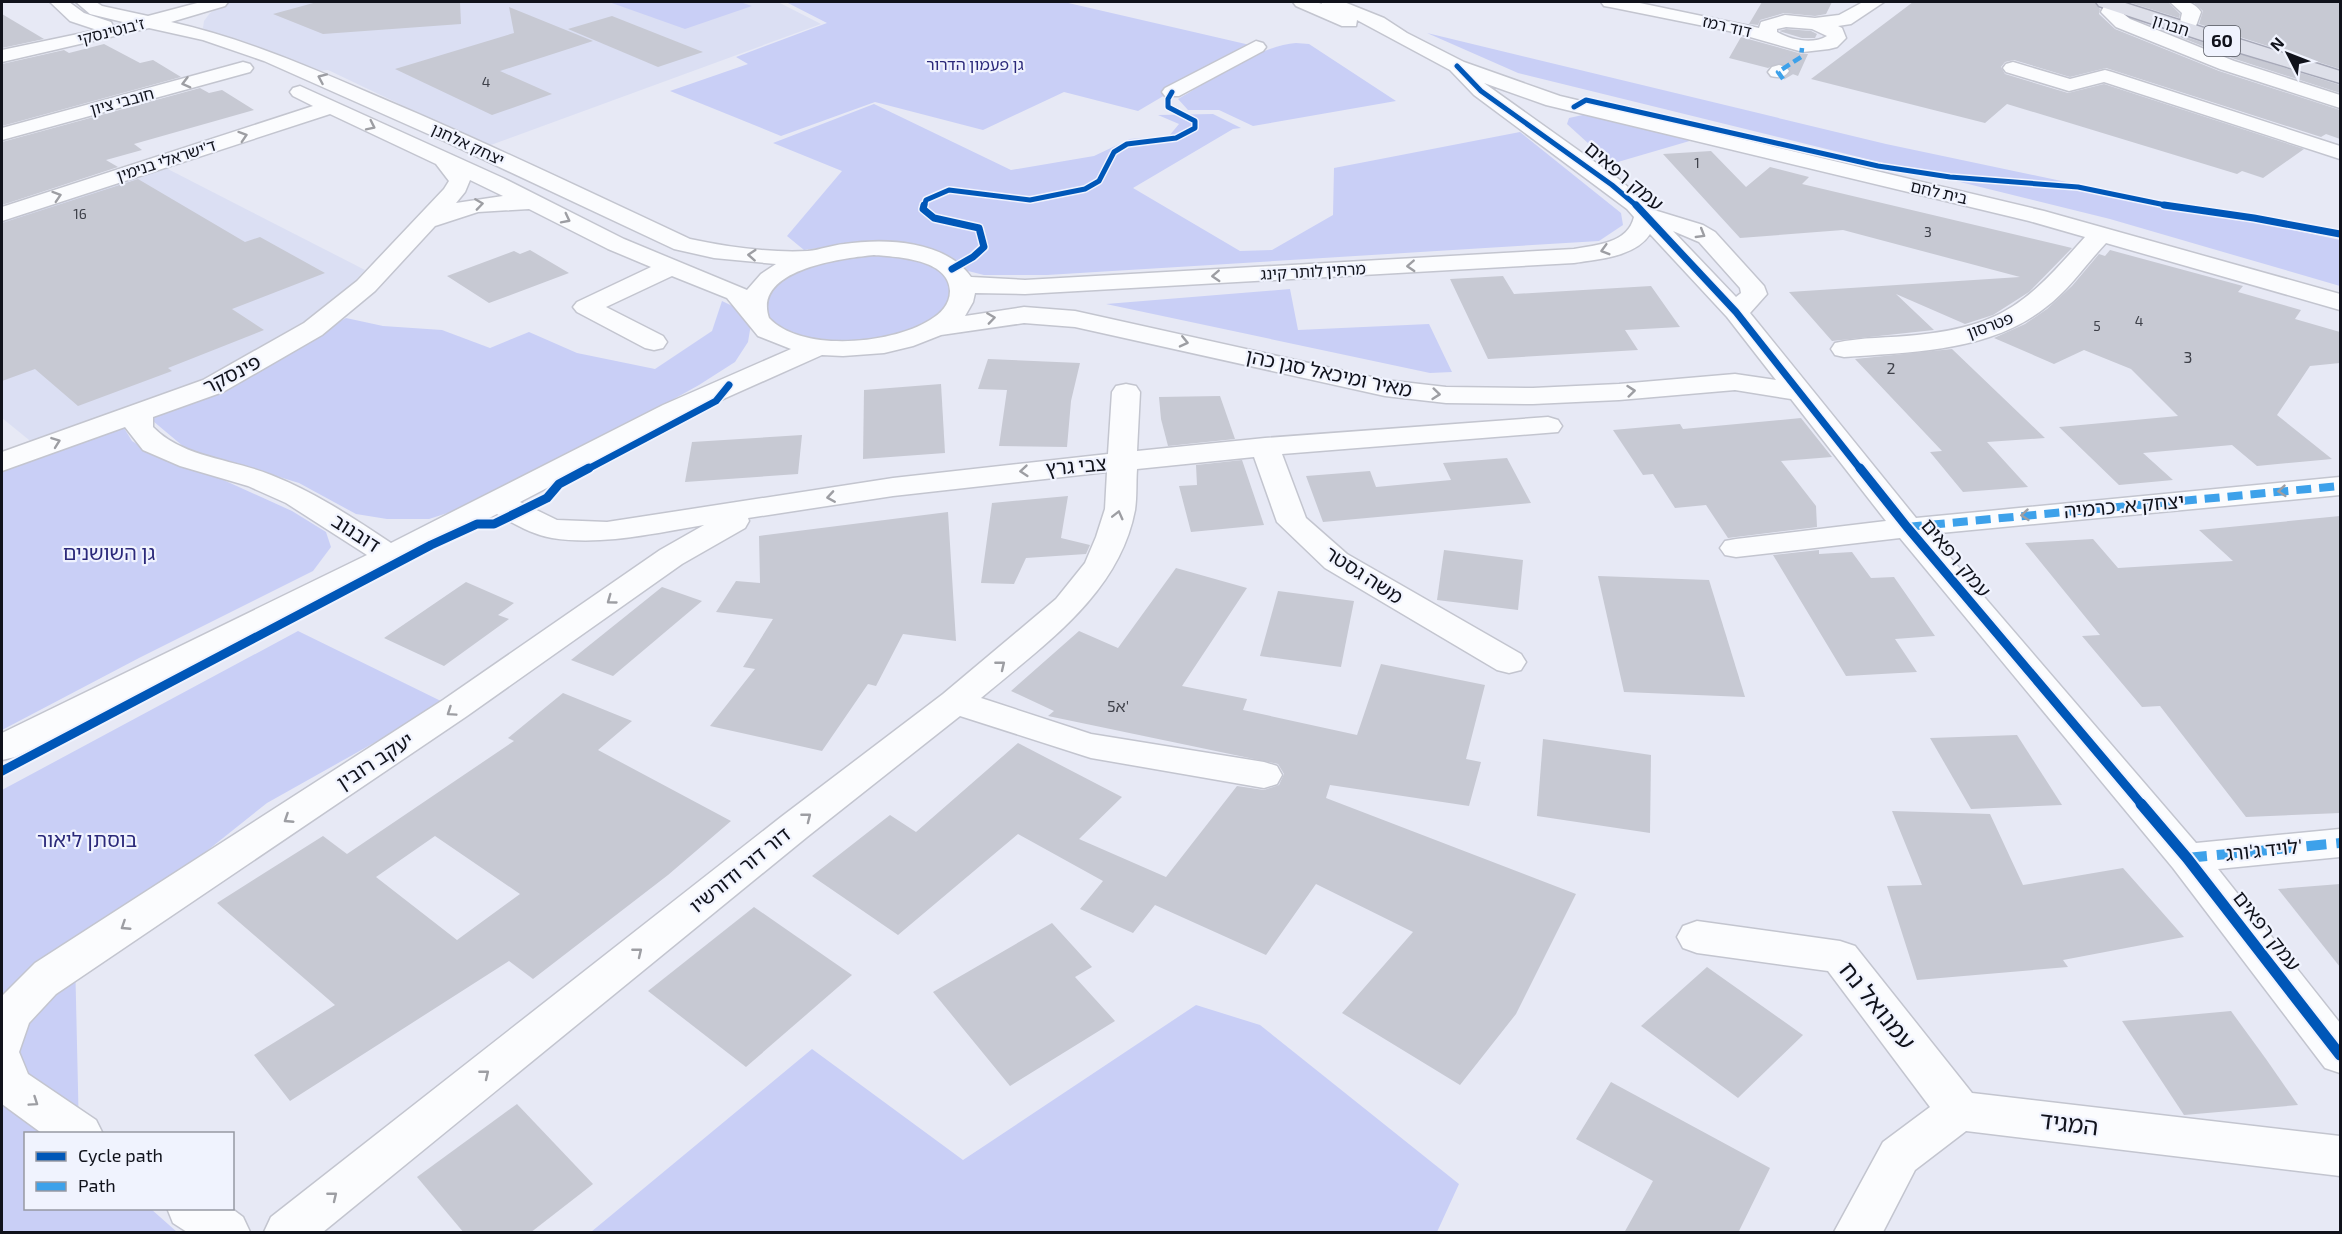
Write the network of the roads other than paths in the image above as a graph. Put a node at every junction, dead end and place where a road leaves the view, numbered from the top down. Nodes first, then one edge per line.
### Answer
1 (182, 2) edge
2 (219, 2) edge
3 (228, 2) edge
4 (1367, 2) edge
5 (1610, 2) edge
6 (1638, 2) edge
7 (1875, 2) edge
8 (1893, 2) edge
9 (2179, 2) edge
10 (2116, 3) edge
11 (71, 5) edge
12 (1339, 5) edge
13 (1300, 10) edge
14 (150, 22) junction
15 (2189, 22) junction
16 (123, 23) junction
17 (98, 24) junction
18 (1815, 24) junction
19 (1777, 30) junction
20 (1378, 31) junction
21 (1837, 35) junction
22 (209, 36) junction
23 (1400, 37) junction
24 (40, 39) junction
25 (1334, 39) dead end
26 (1256, 47) dead end
27 (2, 50) edge
28 (2, 56) edge
29 (1457, 66) junction
30 (2340, 67) edge
31 (243, 68) junction
32 (2013, 68) dead end
33 (2340, 77) edge
34 (1172, 92) dead end
35 (1534, 95) junction
36 (2340, 102) edge
37 (331, 107) junction
38 (1514, 114) junction
39 (2, 134) edge
40 (2340, 153) edge
41 (445, 161) junction
42 (536, 204) junction
43 (2, 213) edge
44 (1646, 216) junction
45 (425, 224) junction
46 (2102, 233) junction
47 (811, 258) junction
48 (671, 267) junction
49 (962, 283) junction
50 (2340, 302) edge
51 (759, 319) junction
52 (934, 328) junction
53 (654, 342) dead end
54 (818, 347) junction
55 (1844, 349) dead end
56 (1126, 392) dead end
57 (1800, 392) junction
58 (673, 411) junction
59 (139, 412) junction
60 (1548, 426) dead end
61 (1265, 447) junction
62 (2, 462) edge
63 (1124, 462) junction
64 (2340, 486) edge
65 (498, 502) junction
66 (773, 506) junction
67 (1907, 527) junction
68 (607, 531) junction
69 (1736, 548) dead end
70 (390, 556) junction
71 (658, 566) junction
72 (1509, 662) dead end
73 (955, 702) junction
74 (2, 748) edge
75 (1264, 776) dead end
76 (2340, 843) edge
77 (2187, 858) junction
78 (1697, 938) dead end
79 (2, 1043) edge
80 (2340, 1055) edge
81 (2, 1062) edge
82 (1959, 1111) junction
83 (77, 1132) edge
84 (2340, 1156) edge
85 (192, 1210) edge
86 (226, 1233) edge
87 (288, 1233) edge
88 (1858, 1233) edge

1 - 16 street, ז'בוטינסקי
2 - 14 street, ז'בוטינסקי
3 - 22 street
4 - 12 street
5 - 19 street, דוד רמז
6 - 19 street, דוד רמז
7 - 18 street
8 - 21 street
9 - 15 street
10 - 15 highway, חברון / 60
10 - 33 highway, חברון / 60
10 - 36 street
11 - 16 street
11 - 17 street, יצחק אלחנן
11 - 24 street
12 - 13 street
12 - 20 street, בית לחם
12 - 23 street, בית לחם
14 - 16 street, ז'בוטינסקי
14 - 22 street, יצחק אלחנן
15 - 30 highway, חברון / 60
16 - 17 street, יצחק אלחנן
16 - 28 street, ז'בוטינסקי
16 - 31 street, יצחק אלחנן
17 - 24 street, ז'בוטינסקי
18 - 19 street
18 - 21 street
19 - 21 street
20 - 23 street, בית לחם
20 - 25 street
47 -> 22 street, יצחק אלחנן
23 - 29 street, בית לחם
24 - 27 street, ז'בוטינסקי
26 - 34 street
29 - 35 street, בית לחם
29 - 38 street, עמק רפאים
31 - 37 street, יצחק אלחנן
31 -> 39 street, חובבי ציון
32 - 40 street
35 - 38 street
35 - 46 street, בית לחם
37 -> 41 street, יצחק אלחנן
43 -> 37 street, ד'ישראלי בנימין
38 - 44 street, עמק רפאים
41 - 42 street, יצחק אלחנן
41 - 45 street, פינסקר
45 -> 42 street, פינסקר
42 -> 48 street, יצחק אלחנן
44 -> 49 street, מרתין לותר קינג
44 -> 57 street, עמק רפאים
45 - 59 street, פינסקר
46 - 50 street, בית לחם
46 - 55 street, פטרסון
47 - 49 street
47 - 51 street
48 - 51 street, יצחק אלחנן
48 - 53 street
49 - 52 street
51 - 54 street, יצחק אלחנן
51 - 58 street
52 - 54 street
52 -> 57 street, מאיר ומיכאל סגן כהן
54 - 58 street
56 - 63 street, דור דור ודורשיו
57 - 67 street, עמק רפאים
58 - 65 street
62 -> 59 street, פינסקר
59 - 70 street, דובנוב
60 - 61 street, צבי גרץ
61 - 63 street, צבי גרץ
61 - 72 street, משה גסטר
63 -> 66 street, צבי גרץ
73 -> 63 street, דור דור ודורשיו
64 -> 67 street, יצחק א. כרמיה
65 - 68 street, צבי גרץ
65 - 70 street
66 - 68 street, צבי גרץ
66 - 71 street, יעקב רובין
67 - 69 street
67 - 77 street, עמק רפאים
68 - 71 street, צבי גרץ
70 - 74 street, דובנוב
71 -> 79 street, יעקב רובין
73 - 75 street
87 -> 73 street, דור דור ודורשיו
76 - 77 street, לויד ג'ורג'
77 - 80 street, עמק רפאים
78 - 82 street, עמנואל נח
81 -> 83 street
82 - 84 street, המגיד
82 - 88 street
85 - 86 street

